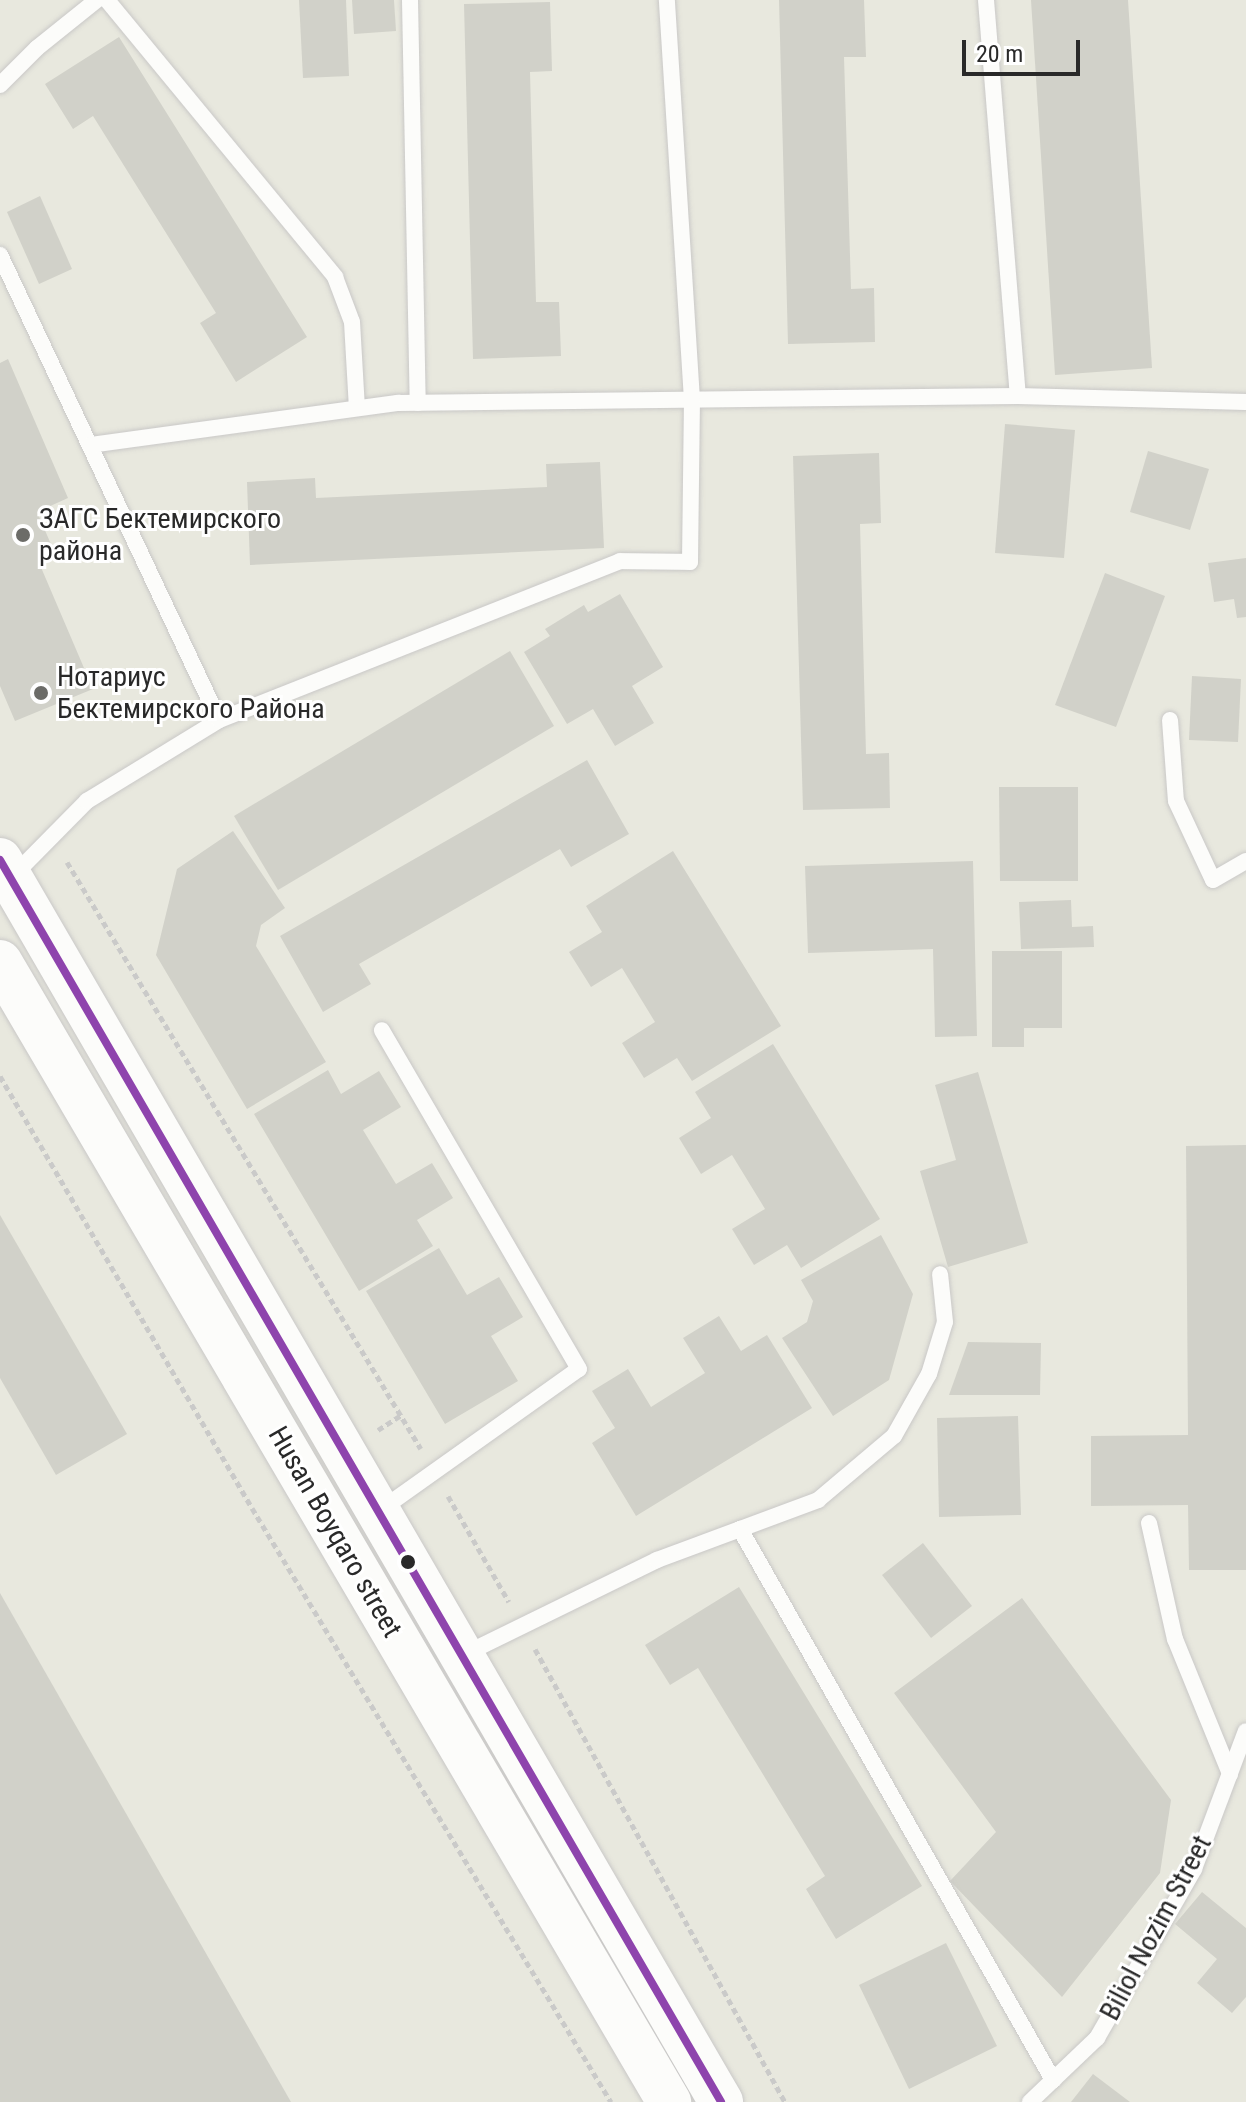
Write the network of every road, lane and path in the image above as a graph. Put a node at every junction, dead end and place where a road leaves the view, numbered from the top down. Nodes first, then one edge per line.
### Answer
1 (97, 0) edge
2 (107, 0) edge
3 (410, 0) edge
4 (667, 0) edge
5 (986, 0) edge
6 (0, 85) edge
7 (0, 255) edge
8 (1018, 396) junction
9 (692, 400) junction
10 (1246, 402) edge
11 (418, 403) junction
12 (357, 408) junction
13 (90, 445) junction
14 (219, 720) junction
15 (1170, 720) dead end
16 (1246, 861) edge
17 (3, 874) edge
18 (0, 962) edge
19 (382, 1030) dead end
20 (0, 1076) edge
21 (940, 1274) dead end
22 (378, 1512) junction
23 (1149, 1523) dead end
24 (740, 1529) junction
25 (461, 1656) junction
26 (1246, 1731) edge
27 (1230, 1774) junction
28 (1053, 2080) junction
29 (611, 2102) edge
30 (669, 2102) edge
31 (721, 2102) edge
32 (1030, 2102) edge

1 - 6 lane
2 - 12 lane
3 - 11 lane
4 - 9 lane
5 - 8 lane
7 - 13 lane
8 - 9 lane
8 - 10 lane
9 - 11 lane
9 - 14 lane
11 - 12 lane
12 - 13 lane
13 - 14 lane
14 - 17 lane
15 - 16 lane
17 - 22 main road, Husan Boyqaro street
18 - 30 main road, Husan Boyqaro street
19 - 22 lane
20 - 29 path
21 - 24 lane
22 - 25 main road, Husan Boyqaro street
23 - 27 lane
24 - 25 lane
24 - 28 lane
25 - 31 main road, Husan Boyqaro street
26 - 27 lane, Biliol Nozim Street
27 - 28 lane, Biliol Nozim Street
28 - 32 lane, Biliol Nozim Street

